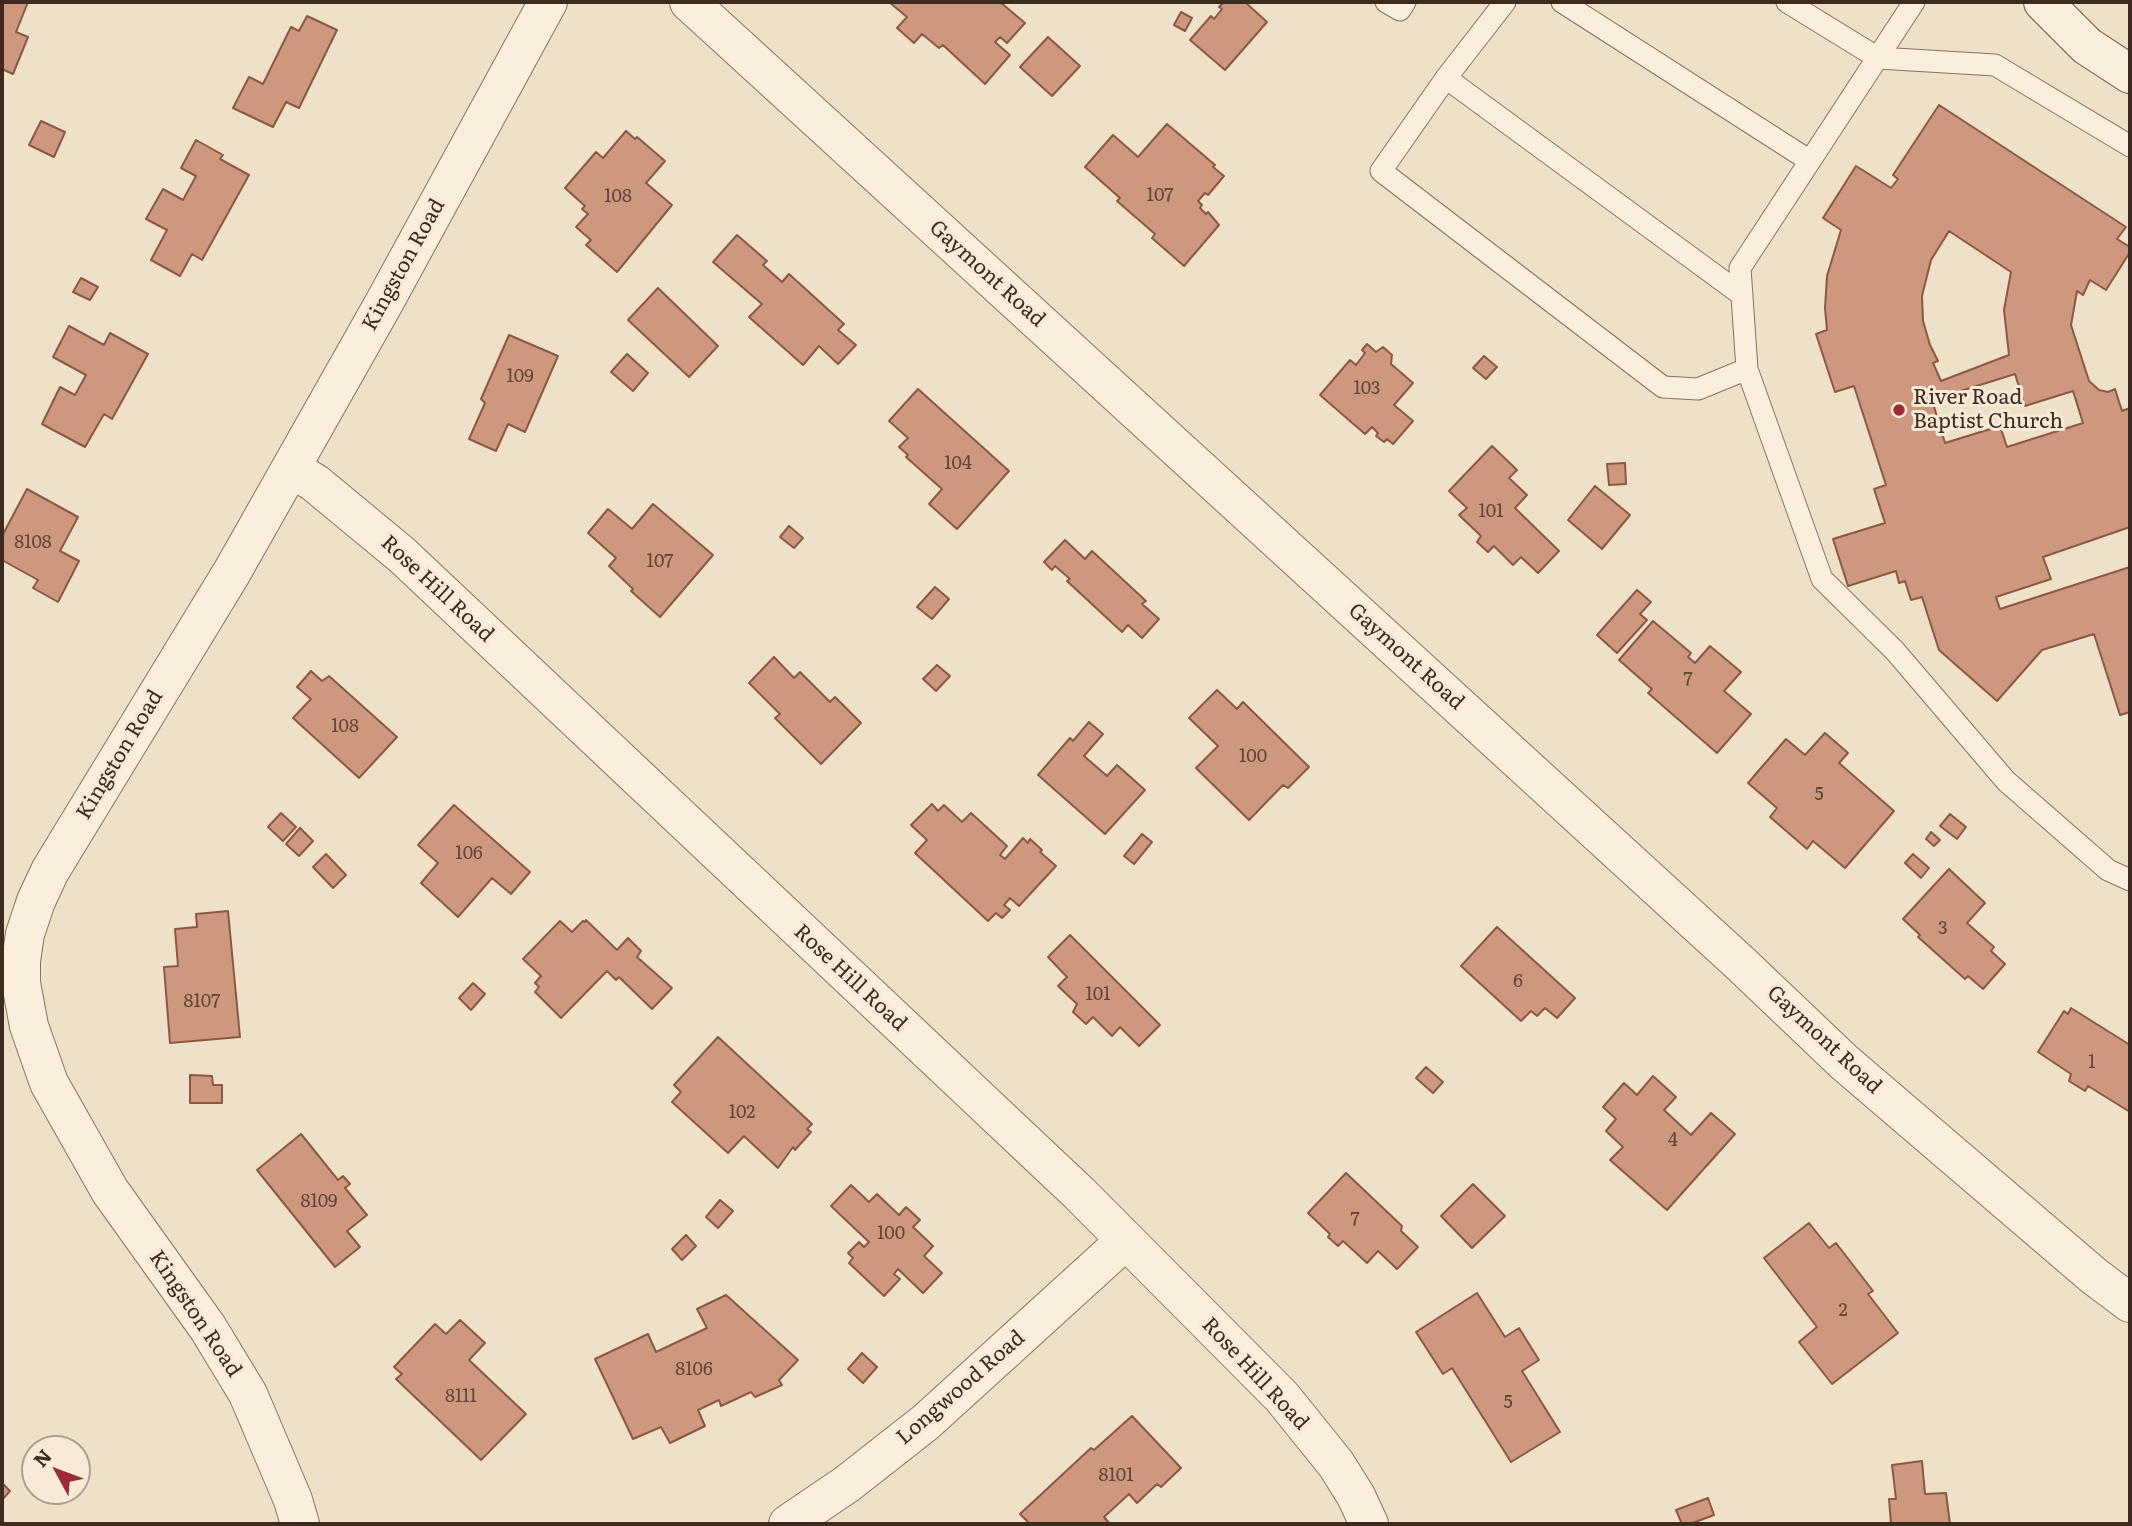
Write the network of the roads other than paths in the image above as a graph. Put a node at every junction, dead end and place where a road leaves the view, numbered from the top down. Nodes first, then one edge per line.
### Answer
1 (548, 2) edge
2 (689, 2) edge
3 (1386, 2) edge
4 (1405, 2) edge
5 (1505, 2) edge
6 (1562, 2) edge
7 (1787, 2) edge
8 (1914, 2) edge
9 (2043, 2) edge
10 (1878, 58) junction
11 (2130, 74) edge
12 (1446, 78) junction
13 (2130, 146) edge
14 (1810, 161) junction
15 (1742, 295) junction
16 (1747, 369) junction
17 (291, 468) junction
18 (2130, 880) edge
19 (1125, 1241) junction
20 (2130, 1303) edge
21 (300, 1524) edge
22 (788, 1524) edge
23 (1369, 1524) edge

1 - 17 street, Kingston Road
2 - 20 street, Gaymont Road
3 - 4 lane
5 - 12 lane
6 - 14 lane
7 - 10 lane
8 - 10 lane
9 - 11 street
10 - 13 lane
10 - 14 lane
12 - 15 lane
12 - 16 lane
14 - 15 lane
15 - 16 lane
16 - 18 lane
17 - 19 street, Rose Hill Road
17 - 21 street, Kingston Road
19 - 22 street, Longwood Road
19 - 23 street, Rose Hill Road

